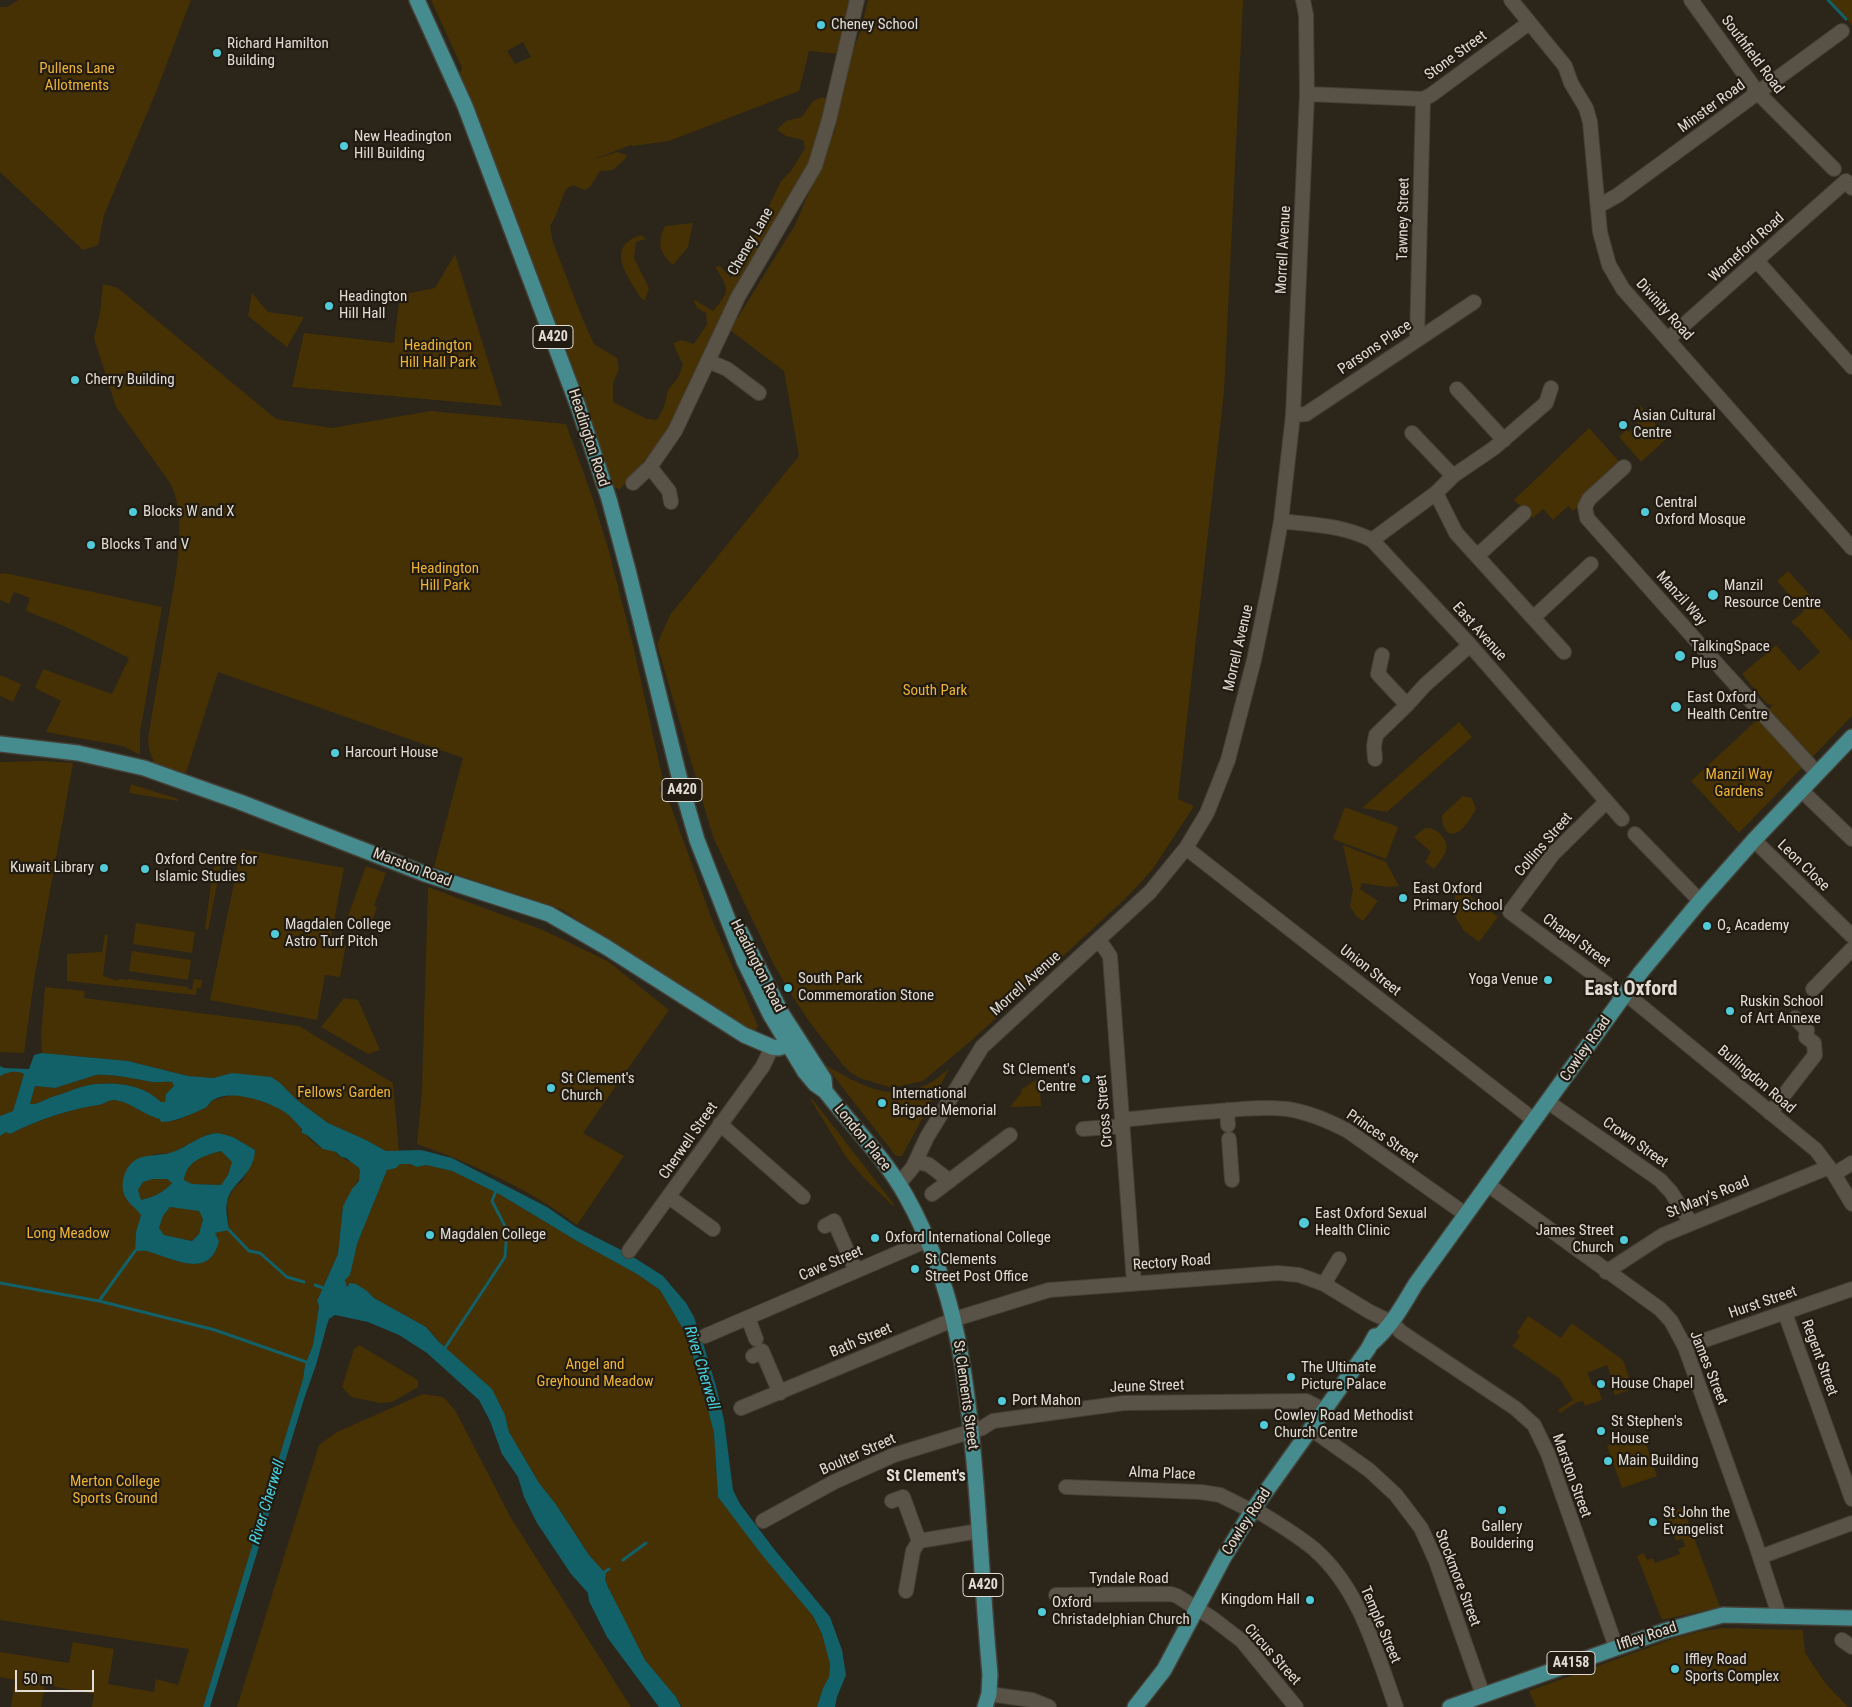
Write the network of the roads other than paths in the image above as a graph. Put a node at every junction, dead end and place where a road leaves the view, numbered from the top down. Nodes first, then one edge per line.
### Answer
1 (417, 0) edge
2 (857, 0) edge
3 (1303, 0) edge
4 (1512, 0) edge
5 (1691, 0) edge
6 (1529, 23) junction
7 (1842, 31) dead end
8 (1758, 93) junction
9 (1307, 94) junction
10 (1423, 99) junction
11 (1834, 169) dead end
12 (1849, 185) edge
13 (1598, 204) junction
14 (1758, 260) junction
15 (1474, 302) dead end
16 (1418, 339) junction
17 (1668, 339) junction
18 (708, 361) junction
19 (1852, 367) edge
20 (1551, 388) dead end
21 (1457, 389) dead end
22 (759, 393) dead end
23 (1293, 415) junction
24 (1412, 433) dead end
25 (1504, 440) junction
26 (1624, 467) dead end
27 (650, 468) junction
28 (1453, 476) junction
29 (633, 484) dead end
30 (1436, 493) junction
31 (670, 502) dead end
32 (1524, 513) dead end
33 (1281, 522) junction
34 (1372, 540) junction
35 (1852, 548) edge
36 (1477, 556) junction
37 (1591, 564) dead end
38 (1533, 618) junction
39 (1470, 645) junction
40 (1564, 652) dead end
41 (1382, 655) dead end
42 (1407, 705) junction
43 (1852, 738) edge
44 (0, 744) edge
45 (1375, 759) dead end
46 (1817, 773) junction
47 (1801, 790) junction
48 (1606, 802) junction
49 (1622, 820) dead end
50 (1635, 834) dead end
51 (1754, 840) junction
52 (1852, 840) edge
53 (1186, 848) junction
54 (1700, 900) junction
55 (1510, 912) joint
56 (1852, 936) edge
57 (1099, 940) junction
58 (1852, 949) edge
59 (1813, 989) dead end
60 (1624, 994) junction
61 (1795, 1018) dead end
62 (794, 1043) junction
63 (772, 1047) junction
64 (1548, 1102) junction
65 (1227, 1110) junction
66 (1770, 1113) junction
67 (1534, 1120) junction
68 (1123, 1122) junction
69 (720, 1124) junction
70 (1228, 1125) dead end
71 (1083, 1129) dead end
72 (1010, 1135) dead end
73 (1229, 1139) dead end
74 (916, 1161) junction
75 (1852, 1163) edge
76 (1832, 1170) junction
77 (1232, 1180) dead end
78 (950, 1181) junction
79 (899, 1184) junction
80 (1488, 1184) junction
81 (932, 1194) dead end
82 (669, 1197) junction
83 (803, 1197) dead end
84 (1852, 1204) edge
85 (1465, 1214) junction
86 (1691, 1223) junction
87 (825, 1226) dead end
88 (714, 1229) dead end
89 (928, 1240) junction
90 (629, 1251) dead end
91 (1339, 1259) dead end
92 (856, 1271) junction
93 (1606, 1272) junction
94 (1134, 1283) junction
95 (1324, 1284) junction
96 (1852, 1289) edge
97 (1785, 1314) junction
98 (748, 1318) junction
99 (955, 1319) junction
100 (1389, 1321) junction
101 (705, 1336) dead end
102 (756, 1339) dead end
103 (1685, 1347) junction
104 (753, 1356) dead end
105 (780, 1393) junction
106 (741, 1408) dead end
107 (1324, 1410) junction
108 (1311, 1429) junction
109 (972, 1431) junction
110 (1066, 1487) dead end
111 (1852, 1499) edge
112 (892, 1501) dead end
113 (1253, 1510) junction
114 (763, 1521) dead end
115 (1852, 1523) edge
116 (979, 1531) junction
117 (919, 1541) junction
118 (1760, 1557) junction
119 (906, 1591) dead end
120 (1056, 1595) dead end
121 (1198, 1609) junction
122 (1779, 1615) junction
123 (1852, 1618) edge
124 (1616, 1647) junction
125 (1483, 1695) junction
126 (987, 1701) edge
127 (1049, 1707) edge
128 (1135, 1707) edge
129 (1296, 1707) edge
130 (1396, 1707) edge
131 (1450, 1707) edge

1 - 62 main road, Headington Road / A420
2 - 18 street, Cheney Lane
3 - 9 street, Morrell Avenue
4 - 6 street, Divinity Road
5 - 8 street, Southfield Road
6 - 10 street, Stone Street
6 - 13 street, Divinity Road
7 - 8 street, Minster Road
8 - 11 street, Southfield Road
8 - 13 street, Minster Road
9 - 10 street, Stone Street
9 - 23 street, Morrell Avenue
10 - 16 street, Tawney Street
12 - 14 street, Warneford Road
13 - 17 street, Divinity Road
14 - 17 street, Warneford Road
14 - 19 street
15 - 16 street, Parsons Place
16 - 23 street, Parsons Place
17 - 35 street, Divinity Road
18 - 22 street
18 - 27 street, Cheney Lane
20 - 25 street
21 - 25 street
23 - 33 street, Morrell Avenue
24 - 28 street
25 - 28 street
26 - 46 street, Manzil Way
27 - 29 street, Cheney Lane
27 - 31 street
28 - 30 street
30 - 34 street
30 - 36 street
32 - 36 street
33 - 34 street, East Avenue
33 - 53 street, Morrell Avenue
34 - 39 street, East Avenue
36 - 38 street
37 - 38 street
38 - 40 street
39 - 42 street
39 - 48 street, East Avenue
41 - 42 street
42 - 45 street
43 - 46 main road, Cowley Road
44 - 63 main road, Marston Road
46 - 47 main road, Cowley Road
47 - 51 main road, Cowley Road
47 - 52 street
48 - 49 street, East Avenue
48 - 55 street, Collins Street
50 - 54 street
51 - 54 main road, Cowley Road
51 - 56 street, Leon Close
53 - 57 street, Morrell Avenue
53 - 67 street, Union Street
54 - 60 main road, Cowley Road
55 - 60 street, Chapel Street
57 - 68 street, Cross Street
57 - 74 street, Morrell Avenue
58 - 59 street
60 - 64 main road, Cowley Road
60 - 66 street, Bullingdon Road
61 - 66 street
62 - 63 main road, Marston Road
62 - 79 main road, London Place / A420
63 - 69 street, Cherwell Street
64 - 67 main road, Cowley Road
64 - 86 street, Crown Street
65 - 68 street, Princes Street
65 - 70 street
65 - 85 street, Princes Street
66 - 76 street, Bullingdon Road
67 - 80 main road, Cowley Road
68 - 71 street, Princes Street
68 - 94 street, Cross Street
69 - 82 street, Cherwell Street
69 - 83 street
72 - 78 street
73 - 77 street
74 - 78 street
74 - 79 street, Morrell Avenue
75 - 76 street, St Mary's Road
76 - 84 street, Bullingdon Road
76 - 86 street, St Mary's Road
78 - 81 street
79 - 89 main road, St Clements Street / A420
80 - 85 main road, Cowley Road
80 - 93 street, James Street
82 - 88 street
82 - 90 street, Cherwell Street
85 - 100 main road, Cowley Road
86 - 93 street, St Mary's Road
87 - 92 street
89 - 92 street, Cave Street
89 - 99 main road, St Clements Street / A420
91 - 95 street
92 - 98 street, Cave Street
93 - 103 street, James Street
94 - 95 street, Rectory Road
94 - 99 street, Rectory Road
95 - 100 street, Rectory Road
96 - 97 street, Hurst Street
97 - 103 street, Hurst Street
97 - 111 street, Regent Street
98 - 101 street, Cave Street
98 - 102 street
99 - 105 street, Bath Street
99 - 109 main road, St Clements Street / A420
100 - 107 main road, Cowley Road
100 - 124 street, Marston Street
103 - 118 street, James Street
104 - 105 street
105 - 106 street, Bath Street
107 - 108 main road, Cowley Road
107 - 109 street, Jeune Street
108 - 113 main road, Cowley Road
108 - 125 street, Stockmore Street
109 - 114 street, Boulter Street
109 - 116 main road, St Clements Street / A420
110 - 113 street, Alma Place
112 - 117 street
113 - 121 main road, Cowley Road
113 - 130 street, Temple Street
115 - 118 street
116 - 117 street
116 - 126 main road, St Clements Street / A420
117 - 119 street
118 - 122 street, James Street
120 - 121 street, Tyndale Road
121 - 128 main road, Cowley Road
121 - 129 street, Circus Street
122 - 123 main road, Iffley Road / A4158
122 - 124 main road, Iffley Road / A4158
124 - 125 main road, Iffley Road / A4158
125 - 131 main road, Iffley Road / A4158
126 - 127 street

